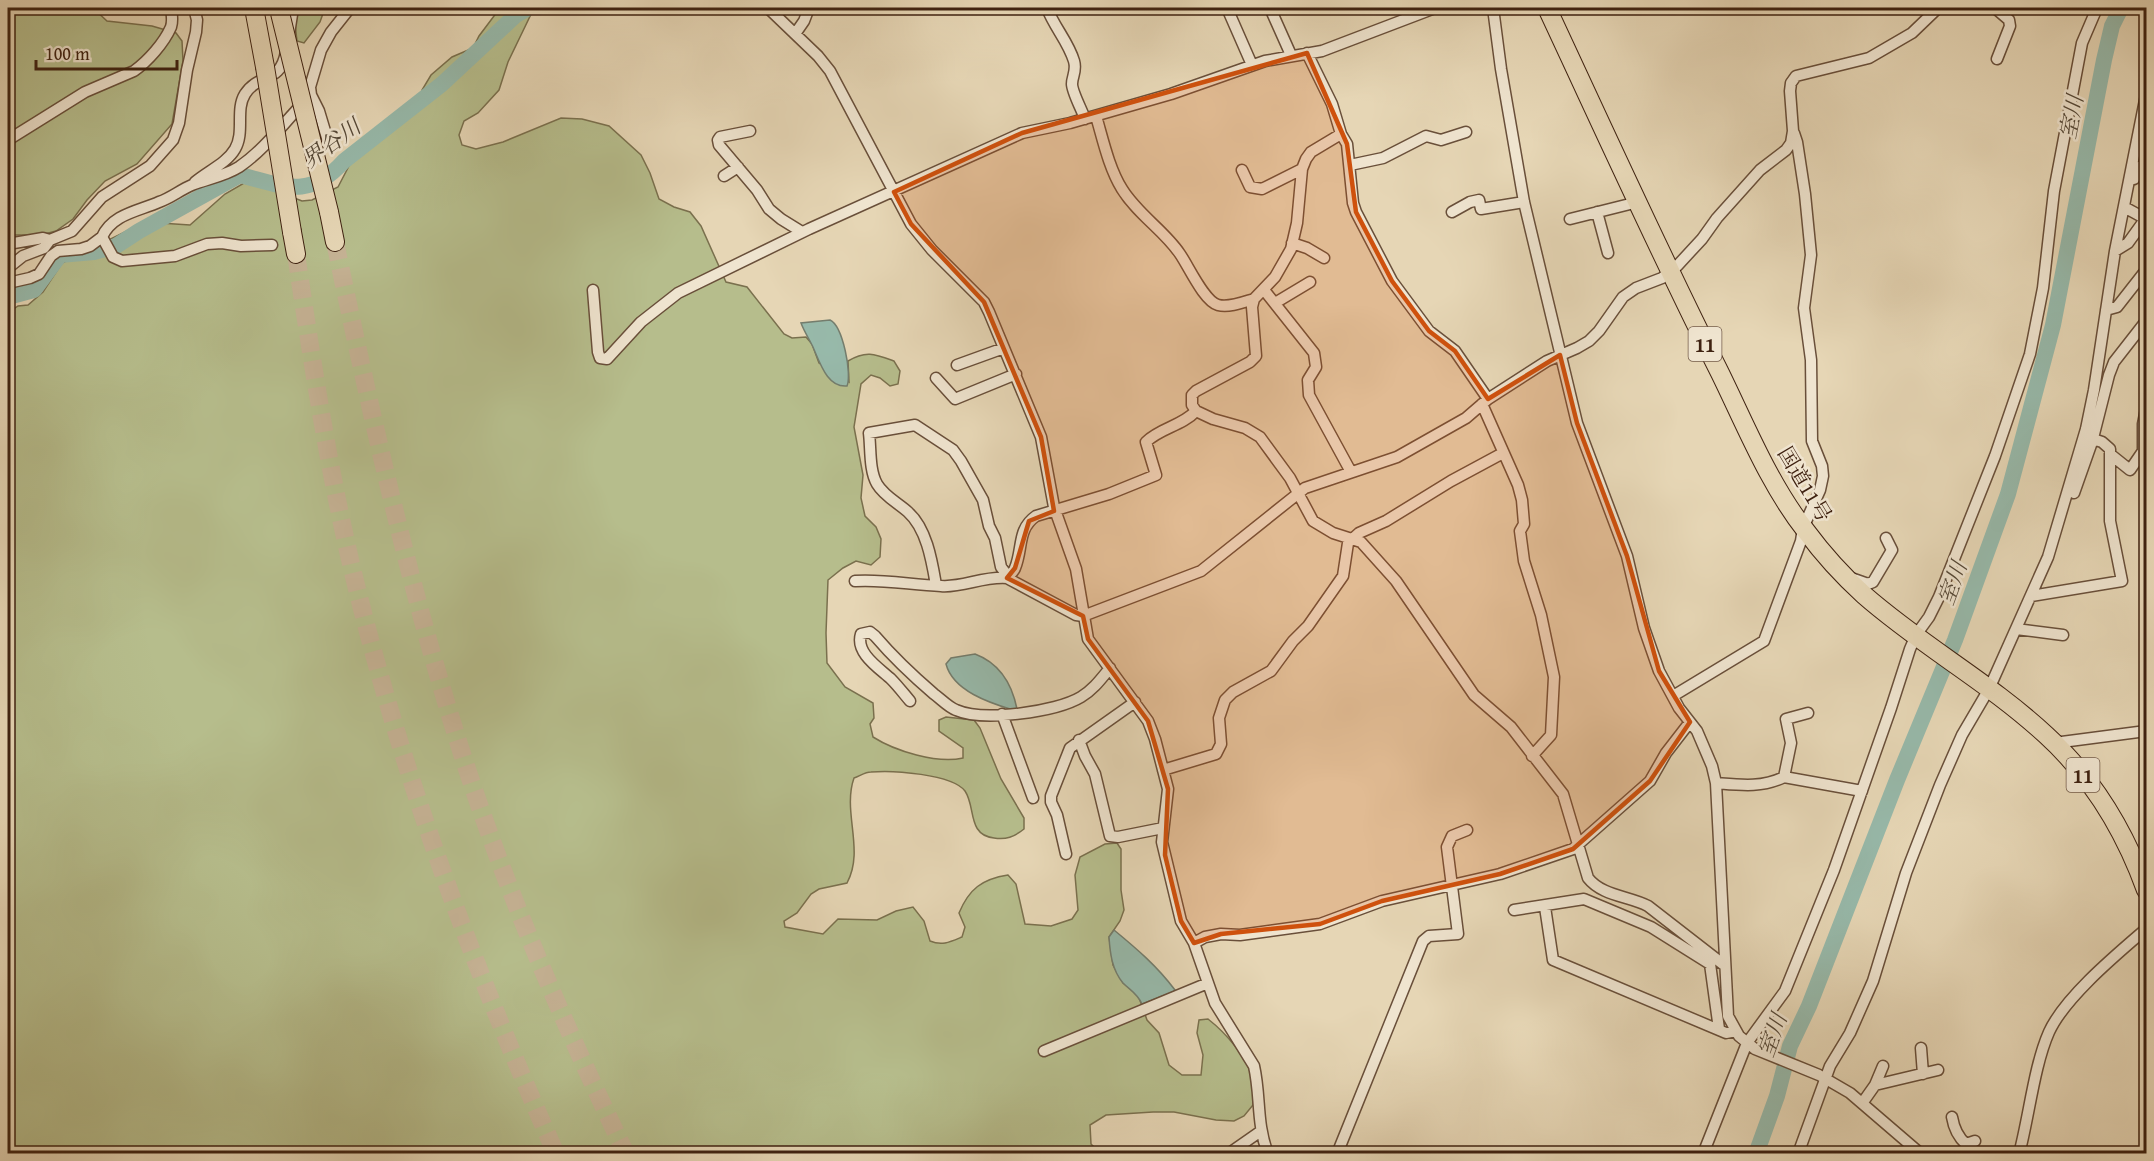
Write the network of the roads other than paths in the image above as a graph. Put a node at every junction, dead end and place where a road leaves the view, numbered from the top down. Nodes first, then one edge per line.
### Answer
1 (171, 8) edge
2 (194, 8) edge
3 (254, 8) edge
4 (350, 8) edge
5 (768, 8) edge
6 (809, 8) edge
7 (1047, 8) edge
8 (1227, 8) edge
9 (1270, 8) edge
10 (1436, 8) edge
11 (1492, 8) edge
12 (1547, 8) edge
13 (1938, 8) edge
14 (1995, 8) edge
15 (2097, 8) edge
16 (284, 9) edge
17 (8, 13) edge
18 (8, 21) edge
19 (795, 34) junction
20 (1307, 53) junction
21 (1291, 55) junction
22 (1997, 59) dead end
23 (1252, 65) junction
24 (311, 95) junction
25 (2146, 95) edge
26 (1090, 118) junction
27 (750, 131) dead end
28 (1793, 131) junction
29 (1466, 132) dead end
30 (1341, 134) junction
31 (8, 140) edge
32 (328, 141) dead end
33 (1350, 165) junction
34 (2146, 165) edge
35 (738, 167) junction
36 (1302, 169) junction
37 (1242, 170) dead end
38 (724, 176) dead end
39 (190, 186) junction
40 (2128, 186) junction
41 (894, 192) junction
42 (1524, 202) junction
43 (1638, 202) junction
44 (2124, 207) junction
45 (1452, 212) dead end
46 (1597, 212) junction
47 (2146, 218) edge
48 (1570, 219) dead end
49 (802, 232) junction
50 (102, 239) junction
51 (50, 240) junction
52 (335, 242) tunnel mouth
53 (1292, 243) junction
54 (8, 244) edge
55 (272, 245) dead end
56 (2115, 251) junction
57 (1608, 253) dead end
58 (296, 254) tunnel mouth
59 (1324, 258) dead end
60 (8, 268) edge
61 (2146, 270) edge
62 (1671, 272) junction
63 (1310, 282) dead end
64 (8, 283) edge
65 (593, 290) dead end
66 (1264, 290) junction
67 (1254, 299) junction
68 (1275, 303) junction
69 (2106, 310) junction
70 (2146, 321) edge
71 (1004, 348) junction
72 (1560, 355) junction
73 (957, 365) dead end
74 (1016, 374) junction
75 (936, 378) dead end
76 (1485, 401) junction
77 (2146, 409) edge
78 (1196, 411) junction
79 (2093, 439) junction
80 (1503, 453) junction
81 (2110, 454) junction
82 (1351, 472) junction
83 (1298, 494) junction
84 (1054, 511) junction
85 (1803, 528) junction
86 (1353, 538) junction
87 (1886, 538) dead end
88 (1007, 577) junction
89 (1846, 578) junction
90 (855, 581) dead end
91 (936, 585) junction
92 (2034, 596) junction
93 (1083, 616) junction
94 (2016, 629) junction
95 (2063, 635) dead end
96 (1918, 637) junction
97 (1110, 669) junction
98 (1988, 688) junction
99 (1673, 696) junction
100 (910, 701) dead end
101 (1135, 702) junction
102 (1808, 713) dead end
103 (1002, 714) junction
104 (1690, 722) junction
105 (2146, 730) edge
106 (1079, 740) junction
107 (2054, 743) junction
108 (1533, 756) junction
109 (1163, 770) junction
110 (1784, 777) junction
111 (1716, 783) junction
112 (1862, 791) junction
113 (1033, 798) dead end
114 (1163, 828) junction
115 (1467, 830) dead end
116 (1578, 843) junction
117 (1065, 854) dead end
118 (1451, 884) junction
119 (2146, 890) edge
120 (1545, 906) junction
121 (1514, 910) dead end
122 (2146, 929) edge
123 (1194, 943) junction
124 (1724, 965) junction
125 (1208, 983) junction
126 (1719, 1029) junction
127 (1736, 1031) junction
128 (1751, 1046) junction
129 (1921, 1048) dead end
130 (1044, 1051) dead end
131 (1882, 1066) dead end
132 (1938, 1071) dead end
133 (1923, 1074) junction
134 (1823, 1077) junction
135 (1875, 1085) junction
136 (1863, 1102) junction
137 (1952, 1118) dead end
138 (1261, 1131) junction
139 (1968, 1146) edge
140 (1228, 1154) edge
141 (1268, 1154) edge
142 (1337, 1154) edge
143 (1703, 1154) edge
144 (1798, 1154) edge
145 (1921, 1154) edge
146 (2019, 1154) edge

1 - 31 street
2 - 51 street
3 - 58 highway, bridge
4 - 24 street
5 - 19 street
6 - 19 street
7 - 26 street
8 - 23 street
9 - 21 street
10 - 20 street
11 - 42 street
12 - 43 highway, 国道11号 / 11
13 - 28 street
14 - 22 street
15 - 96 street
16 - 39 street
16 - 52 highway, bridge
17 - 18 street
19 - 41 street
20 - 21 street
20 - 30 street
21 - 23 street
23 - 26 street
24 - 32 street
24 - 39 street
25 - 40 street
26 - 41 street
26 - 67 street
27 - 35 street
28 - 62 street
28 - 85 street
29 - 33 street
30 - 33 street
30 - 36 street
33 - 76 street
34 - 40 street
35 - 38 street
35 - 49 street
36 - 37 street
36 - 53 street
39 - 50 street
40 - 44 street
41 - 49 street
41 - 71 street
42 - 45 street
42 - 72 street
43 - 46 street
43 - 62 highway, 国道11号 / 11
44 - 47 street
44 - 56 street
46 - 48 street
46 - 57 street
47 - 56 street
49 - 65 street
50 - 55 street
50 - 64 street
51 - 54 street
51 - 60 street
53 - 59 street
53 - 66 street
56 - 69 street
61 - 69 street
62 - 72 street
62 - 85 highway, 国道11号 / 11
63 - 68 street
66 - 67 street
66 - 68 street
67 - 78 street
68 - 82 street
69 - 92 street
70 - 79 street
71 - 73 street
71 - 74 street
72 - 76 street
72 - 99 street
74 - 75 street
74 - 84 street
76 - 80 street
76 - 82 street
77 - 81 street
78 - 83 street
78 - 84 street
79 - 81 street
79 - 92 street
80 - 86 street
80 - 108 street
81 - 92 street
82 - 83 street
83 - 86 street
83 - 93 street
84 - 88 street
84 - 93 street
85 - 89 highway, 国道11号 / 11
85 - 99 street
86 - 108 street
86 - 109 street
87 - 89 street
88 - 91 street
88 - 91 street
88 - 93 street
89 - 96 highway, 国道11号 / 11
90 - 91 street
92 - 94 street
93 - 97 street
94 - 95 street
94 - 98 street
96 - 98 highway, 国道11号 / 11
96 - 112 street
97 - 101 street
97 - 103 street
98 - 107 highway, 国道11号 / 11
98 - 134 street
99 - 104 street
100 - 103 street
101 - 106 street
101 - 109 street
102 - 110 street
103 - 113 street
104 - 111 street
104 - 116 street
105 - 107 street
106 - 114 street
106 - 117 street
107 - 119 highway, 国道11号 / 11
108 - 116 street
109 - 114 street
110 - 111 street
110 - 112 street
111 - 124 street
112 - 128 street
114 - 123 street
115 - 118 street
116 - 118 street
116 - 124 street
118 - 123 street
118 - 142 street
120 - 121 street
120 - 126 street
120 - 126 street
122 - 146 street
123 - 125 street
124 - 127 street
125 - 130 street
125 - 138 street
126 - 127 street
127 - 128 street
128 - 134 street
128 - 143 street
129 - 133 street
131 - 135 street
132 - 133 street
133 - 135 street
134 - 136 street
134 - 144 street
135 - 136 street
136 - 145 street
137 - 139 street
138 - 140 street
138 - 141 street

